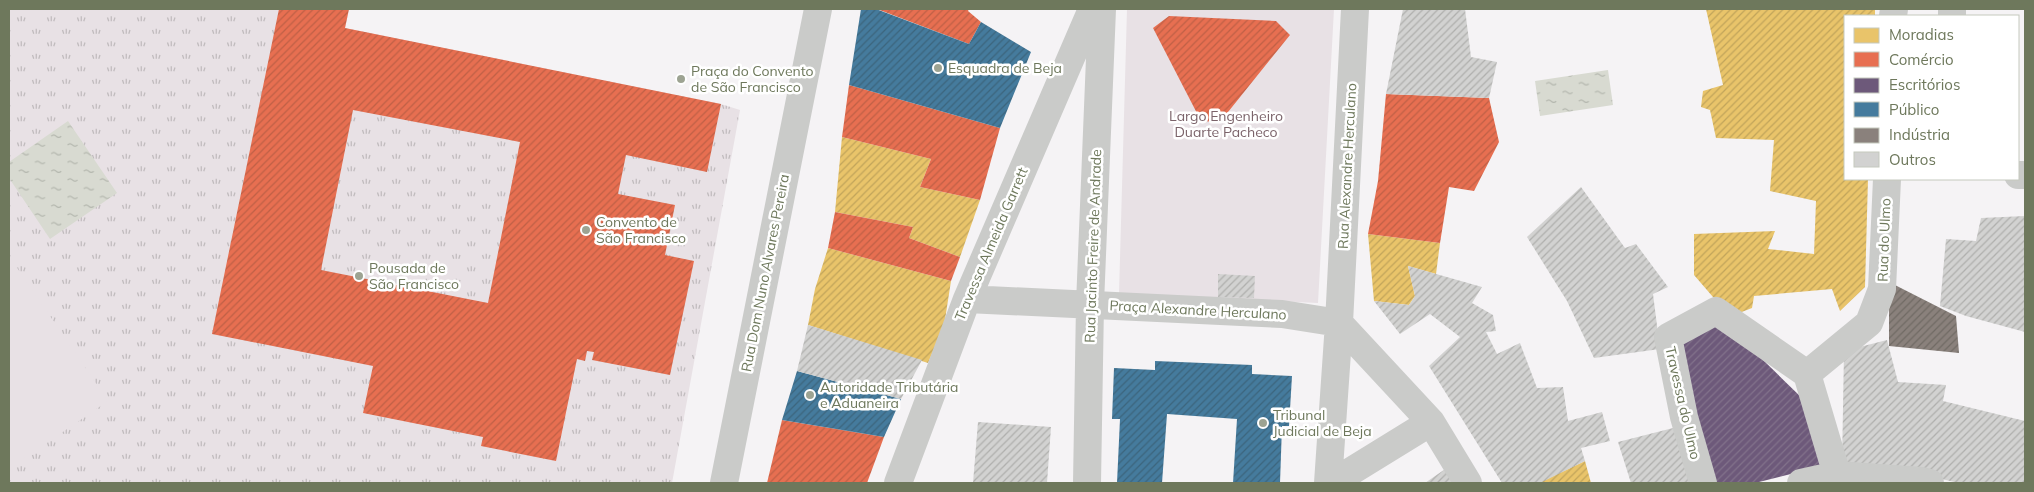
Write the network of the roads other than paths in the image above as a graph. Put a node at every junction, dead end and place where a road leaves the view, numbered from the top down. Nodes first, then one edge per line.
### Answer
1 (818, 9) edge
2 (1092, 9) edge
3 (1102, 9) edge
4 (1355, 9) edge
5 (1887, 180) edge
6 (966, 299) junction
7 (1090, 304) junction
8 (1339, 323) junction
9 (1807, 374) junction
10 (1430, 422) junction
11 (1837, 475) junction
12 (724, 483) edge
13 (898, 483) edge
14 (1087, 483) edge
15 (1328, 483) edge
16 (1332, 483) edge
17 (1468, 483) edge
18 (1703, 483) edge
19 (1801, 483) edge
20 (1930, 483) edge

1 - 12 street, Rua Dom Nuno Alvares Pereira
2 - 6 street, Travessa Almeida Garrett
3 - 7 street, Rua Jacinto Freire de Andrade
4 - 8 street, Rua Alexandre Herculano
5 - 9 street, Rua do Ulmo
6 - 7 street, Praça Alexandre Herculano
6 - 13 street, Travessa Almeida Garrett
7 - 8 street, Praça Alexandre Herculano
7 - 14 street, Rua Jacinto Freire de Andrade
8 - 10 street
8 - 15 street, Rua Alexandre Herculano
9 - 11 street
9 - 18 street, Travessa do Ulmo
10 - 16 street
10 - 17 street
11 - 19 street
11 - 20 street

